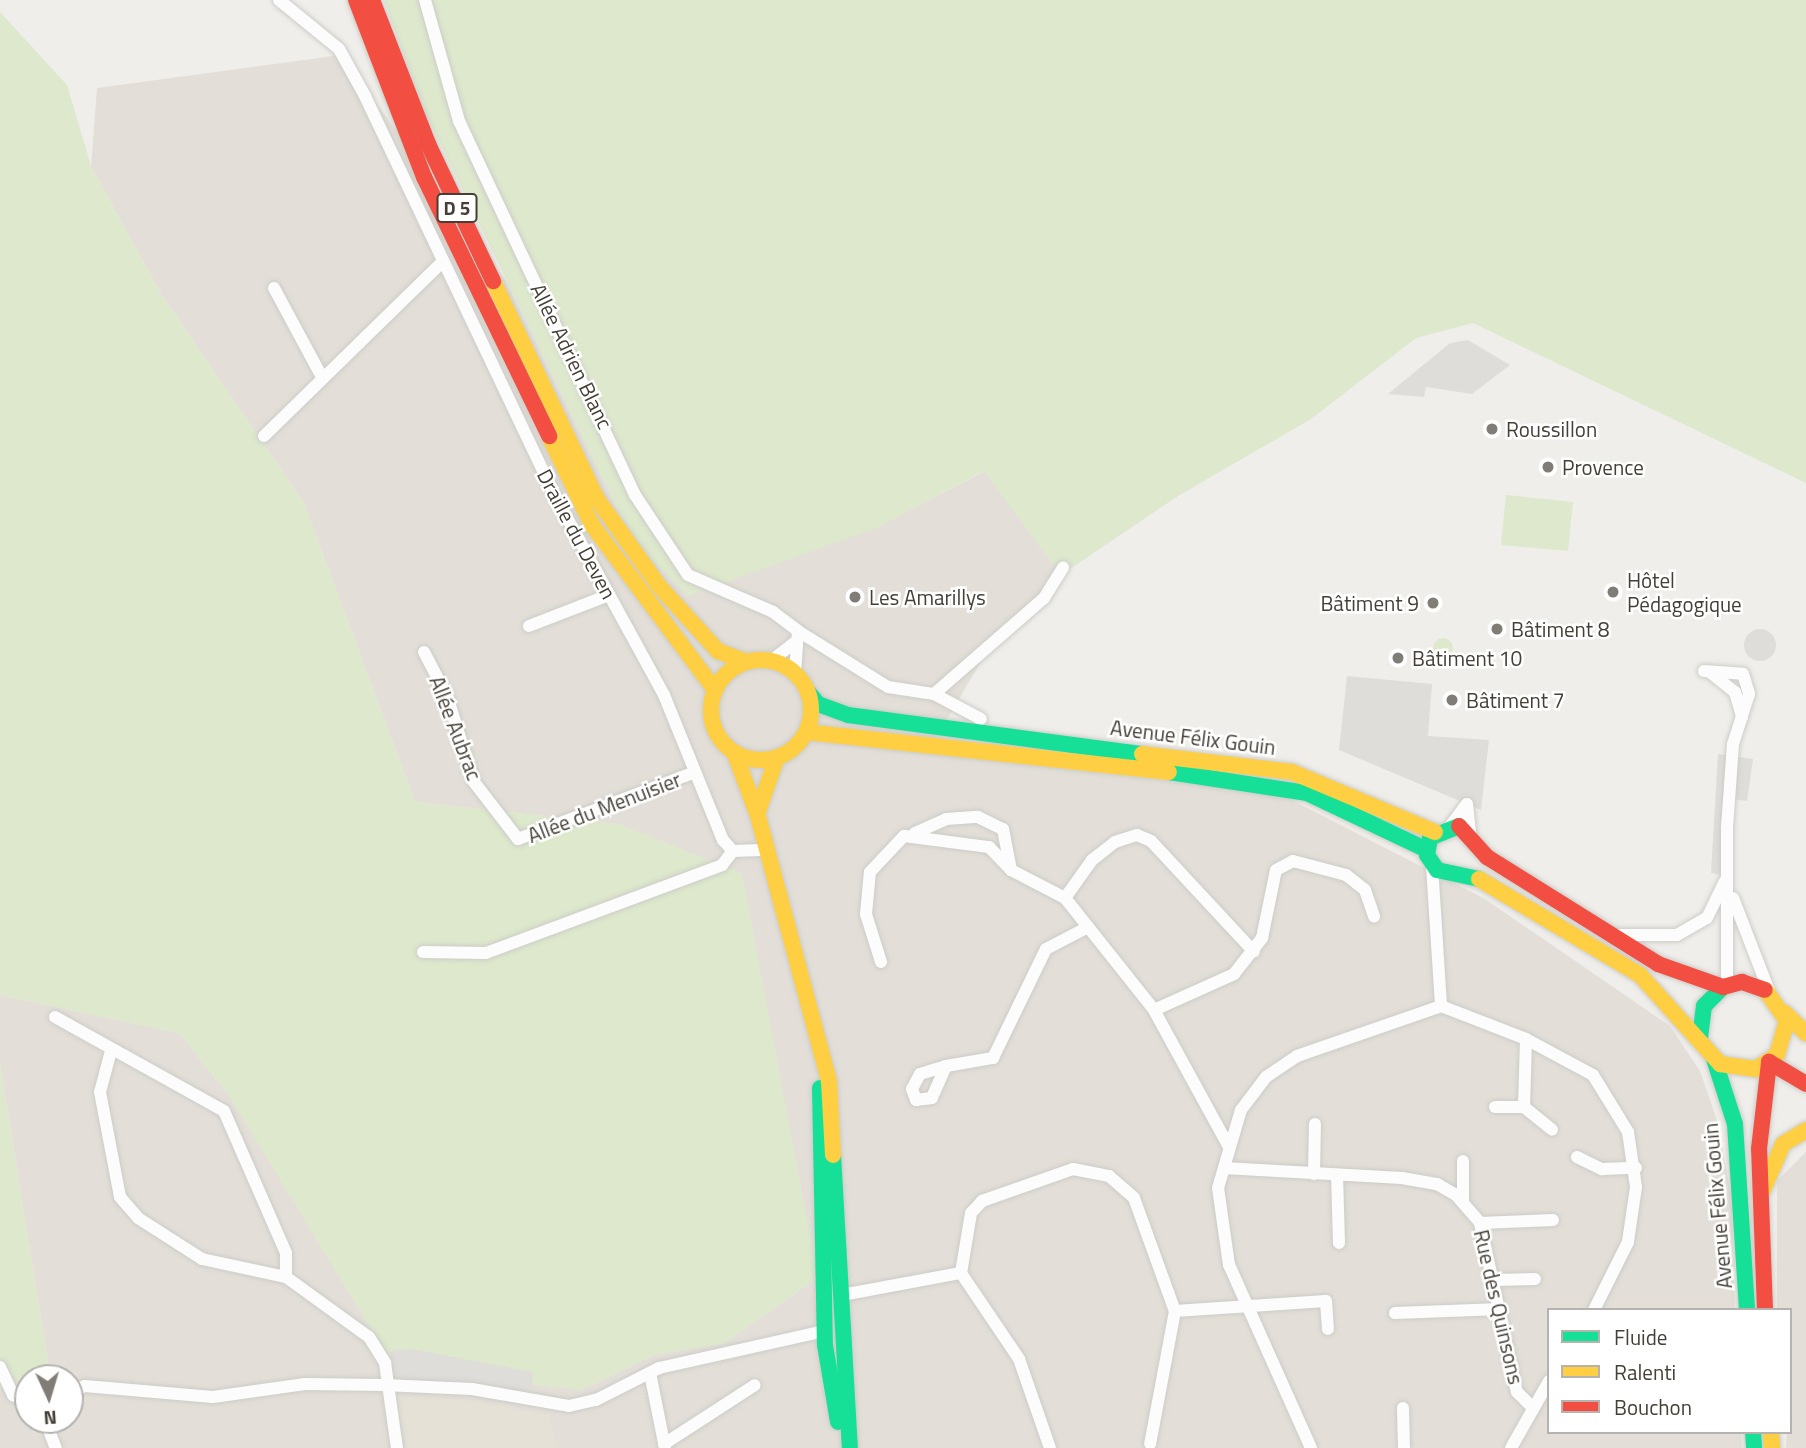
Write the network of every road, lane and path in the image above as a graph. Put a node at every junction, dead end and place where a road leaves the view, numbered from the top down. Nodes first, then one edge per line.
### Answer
1 (279, 0) edge
2 (356, 0) edge
3 (373, 0) edge
4 (425, 0) edge
5 (441, 263) junction
6 (274, 288) dead end
7 (322, 377) junction
8 (264, 436) dead end
9 (1063, 568) dead end
10 (609, 595) junction
11 (529, 626) dead end
12 (797, 631) junction
13 (793, 644) junction
14 (424, 653) dead end
15 (771, 661) junction
16 (746, 662) junction
17 (795, 673) junction
18 (715, 690) junction
19 (808, 692) junction
20 (934, 694) junction
21 (1742, 717) dead end
22 (981, 719) dead end
23 (806, 732) junction
24 (734, 752) junction
25 (777, 757) junction
26 (695, 772) junction
27 (490, 801) joint
28 (758, 816) junction
29 (1451, 825) junction
30 (1435, 832) junction
31 (911, 835) junction
32 (1473, 838) junction
33 (767, 849) junction
34 (1427, 850) junction
35 (733, 851) junction
36 (1432, 866) junction
37 (1011, 870) junction
38 (1455, 874) junction
39 (1727, 874) junction
40 (1436, 892) junction
41 (1065, 898) junction
42 (1374, 916) dead end
43 (1088, 927) junction
44 (1603, 933) junction
45 (423, 952) dead end
46 (1254, 952) junction
47 (881, 962) dead end
48 (1725, 986) junction
49 (1769, 990) junction
50 (1441, 1006) junction
51 (1154, 1010) junction
52 (1785, 1013) junction
53 (55, 1017) dead end
54 (1806, 1033) edge
55 (816, 1035) junction
56 (1700, 1038) junction
57 (1526, 1039) junction
58 (111, 1051) junction
59 (1714, 1059) junction
60 (1769, 1062) junction
61 (946, 1066) dead end
62 (1806, 1084) edge
63 (1495, 1107) dead end
64 (1524, 1107) junction
65 (1315, 1124) dead end
66 (1552, 1130) dead end
67 (1806, 1130) edge
68 (1229, 1147) junction
69 (1577, 1157) dead end
70 (1463, 1161) dead end
71 (1224, 1168) junction
72 (1636, 1168) junction
73 (1314, 1174) junction
74 (1337, 1175) junction
75 (1760, 1199) junction
76 (1463, 1202) junction
77 (1553, 1220) dead end
78 (1480, 1223) junction
79 (1339, 1243) dead end
80 (961, 1273) junction
81 (286, 1277) junction
82 (1535, 1279) dead end
83 (1494, 1280) junction
84 (842, 1293) junction
85 (825, 1295) junction
86 (1246, 1306) junction
87 (1595, 1308) edge
88 (1747, 1308) edge
89 (1765, 1308) edge
90 (1501, 1309) junction
91 (1175, 1311) junction
92 (1395, 1313) dead end
93 (1328, 1329) dead end
94 (825, 1338) junction
95 (843, 1346) junction
96 (0, 1367) edge
97 (650, 1373) junction
98 (1547, 1384) edge
99 (384, 1385) junction
100 (755, 1385) dead end
101 (84, 1386) edge
102 (14, 1396) edge
103 (1532, 1407) junction
104 (1403, 1408) dead end
105 (1150, 1444) dead end
106 (664, 1446) edge
107 (397, 1448) edge
108 (843, 1448) edge
109 (850, 1448) edge
110 (1050, 1448) edge
111 (1311, 1448) edge
112 (1404, 1448) edge
113 (1511, 1448) edge

1 - 5 street, Draille du Deven
2 - 18 main road, D 5
3 - 16 main road, D 5
4 - 12 street, Allée Adrien Blanc
5 - 7 street
5 - 10 street, Draille du Deven
6 - 7 street
7 - 8 street
9 - 20 street
10 - 11 street
10 - 26 street, Draille du Deven
12 - 13 street
12 - 20 street, Allée Adrien Blanc
13 - 15 street
13 - 17 street
14 - 27 street, Allée Aubrac
15 - 16 main road
15 - 17 main road
16 - 18 main road
17 - 19 main road
18 - 24 main road
19 - 23 main road
19 - 30 main road, Avenue Félix Gouin
20 - 22 street, Allée Adrien Blanc
21 - 39 street
23 - 25 main road
23 - 34 main road, Avenue Félix Gouin
24 - 25 main road
24 - 28 main road
25 - 28 main road
26 - 27 street, Allée du Menuisier
26 - 35 street, Draille du Deven
28 - 33 main road
29 - 30 main road
29 - 32 main road
29 - 32 street
30 - 34 main road
31 - 37 street
31 - 37 street
31 - 47 street
32 - 38 main road
32 - 44 main road
33 - 35 street
33 - 55 main road
34 - 36 main road
35 - 45 street
36 - 38 main road, Avenue Félix Gouin
36 - 40 street
37 - 41 street
38 - 40 street
38 - 56 main road, Avenue Félix Gouin
39 - 44 street
39 - 48 street
39 - 49 street
40 - 50 street
41 - 43 street
41 - 46 street
42 - 46 street
43 - 51 street
43 - 61 street
44 - 48 main road
46 - 51 street
48 - 49 main road
48 - 56 main road
49 - 52 main road
50 - 57 street
50 - 68 street
51 - 68 street
52 - 54 main road
52 - 60 main road, Avenue Félix Gouin
53 - 58 street
55 - 84 main road
55 - 85 main road
56 - 59 main road, Avenue Félix Gouin
57 - 64 street
57 - 72 street
58 - 81 street
58 - 81 street
59 - 60 main road
59 - 88 main road, Avenue Félix Gouin
60 - 62 main road
60 - 75 main road, Avenue Félix Gouin
63 - 64 street
64 - 66 street
65 - 73 street
67 - 75 main road
68 - 71 street
69 - 72 street
70 - 76 street
71 - 73 street, Rue des Quinsons
71 - 86 street
72 - 87 street
73 - 74 street, Rue des Quinsons
74 - 76 street, Rue des Quinsons
74 - 79 street
75 - 89 main road, Avenue Félix Gouin
76 - 78 street, Rue des Quinsons
77 - 78 street
78 - 83 street, Rue des Quinsons
80 - 84 street
80 - 91 street
80 - 110 street
81 - 99 street
82 - 83 street
83 - 90 street, Rue des Quinsons
84 - 85 main road
84 - 95 main road
85 - 94 main road
86 - 91 street
86 - 93 street
86 - 111 street
90 - 92 street
90 - 103 street, Rue des Quinsons
91 - 105 street
94 - 95 main road
94 - 97 street
94 - 108 main road
95 - 109 main road
96 - 102 street
97 - 99 street
97 - 106 street
98 - 103 street
99 - 101 street
99 - 107 street
100 - 106 street
103 - 113 street
104 - 112 street

